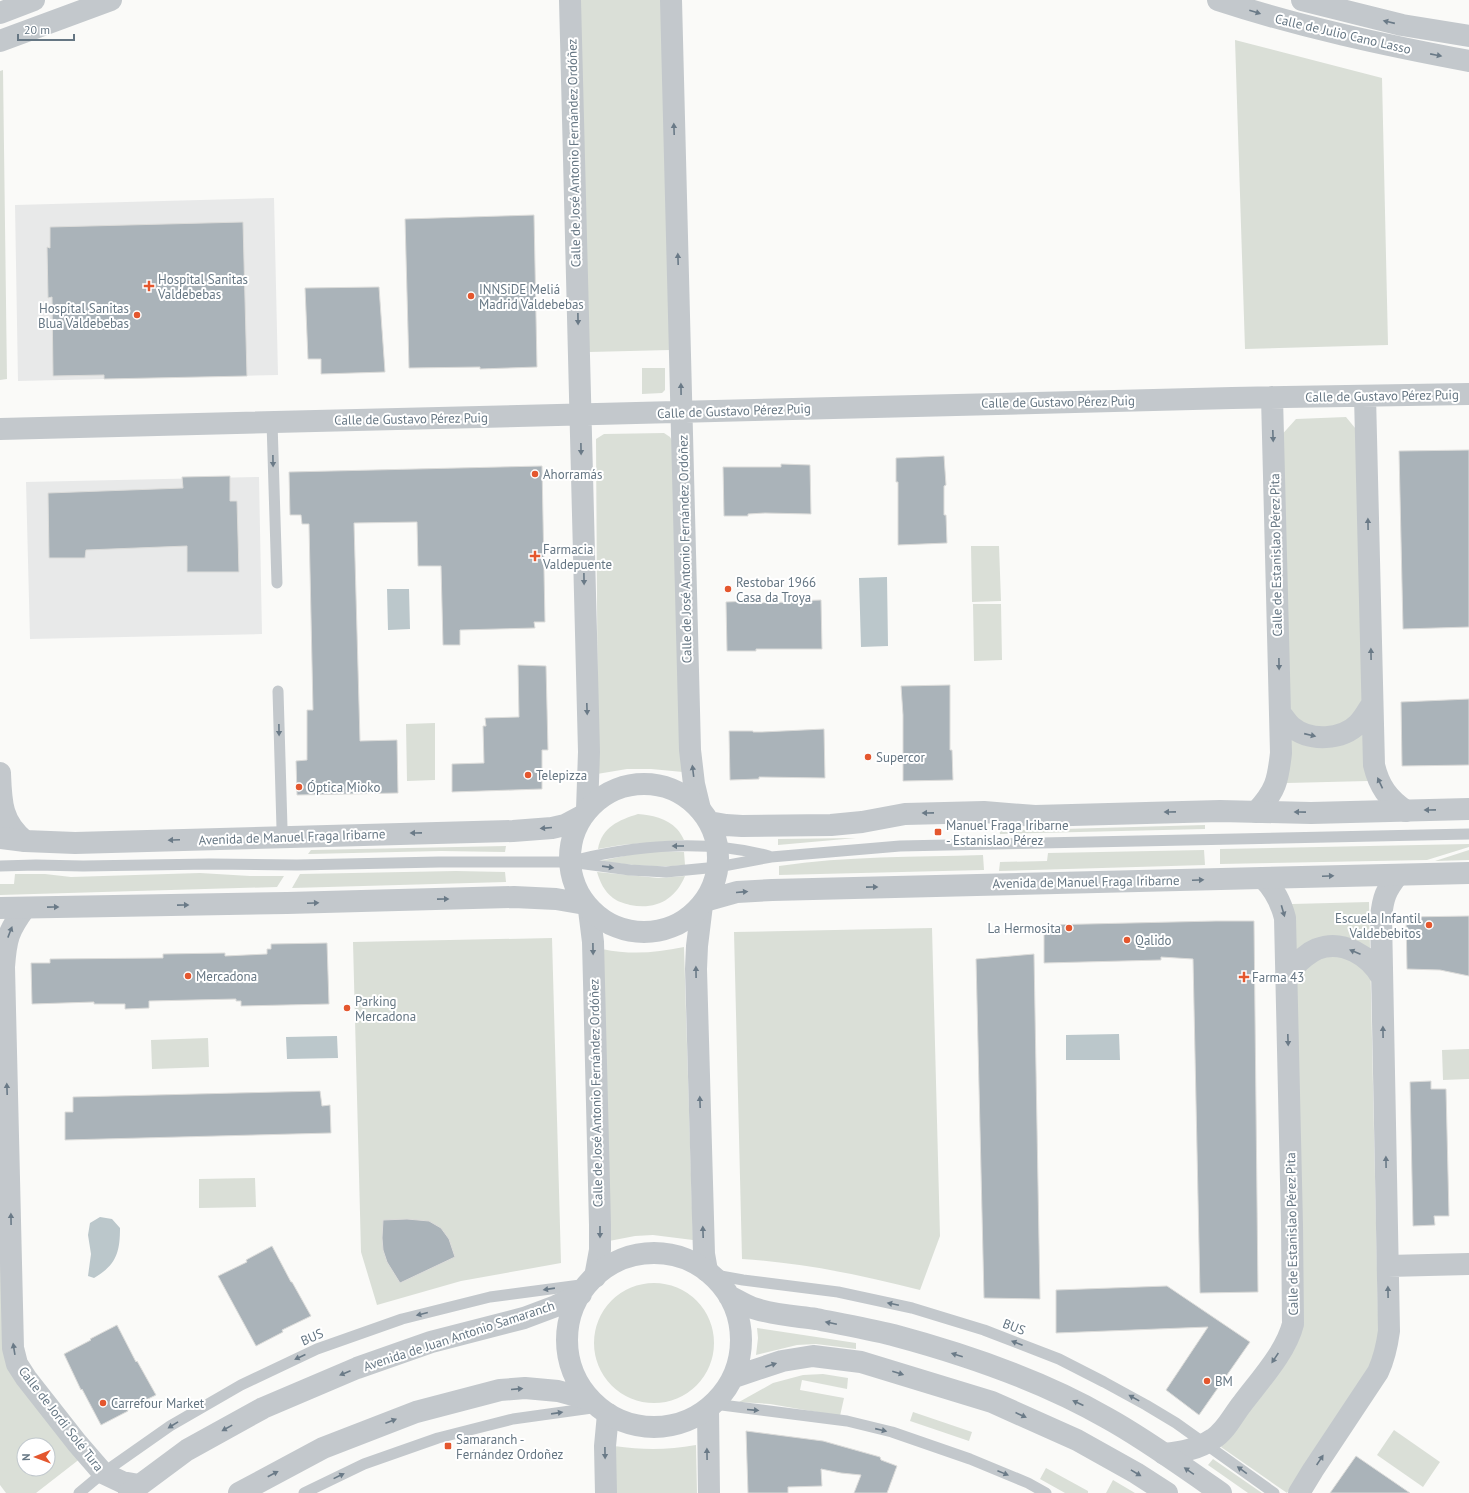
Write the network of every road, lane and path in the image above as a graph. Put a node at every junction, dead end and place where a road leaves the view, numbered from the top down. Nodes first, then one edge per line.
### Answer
1 (34, 0) edge
2 (111, 0) edge
3 (570, 0) edge
4 (671, 0) edge
5 (1218, 0) edge
6 (1302, 0) edge
7 (0, 13) edge
8 (1469, 36) edge
9 (0, 41) edge
10 (1469, 61) edge
11 (1469, 394) edge
12 (1365, 396) junction
13 (1272, 397) junction
14 (682, 412) junction
15 (580, 415) junction
16 (272, 422) junction
17 (0, 429) edge
18 (277, 583) dead end
19 (278, 691) dead end
20 (1372, 704) junction
21 (1280, 713) junction
22 (0, 772) edge
23 (1469, 809) edge
24 (1406, 811) junction
25 (1256, 812) junction
26 (584, 813) junction
27 (704, 816) junction
28 (1469, 834) edge
29 (278, 837) junction
30 (0, 838) edge
31 (24, 841) junction
32 (717, 857) junction
33 (771, 857) junction
34 (570, 862) junction
35 (0, 866) edge
36 (1469, 873) edge
37 (1398, 875) junction
38 (1263, 878) junction
39 (704, 903) junction
40 (587, 907) junction
41 (0, 908) edge
42 (25, 908) junction
43 (1286, 974) junction
44 (1382, 978) junction
45 (2, 1011) edge
46 (1469, 1264) edge
47 (1388, 1266) junction
48 (709, 1272) junction
49 (588, 1285) junction
50 (729, 1296) junction
51 (734, 1377) junction
52 (600, 1407) junction
53 (711, 1407) junction
54 (1206, 1444) junction
55 (1164, 1454) junction
56 (103, 1473) junction
57 (134, 1489) edge
58 (1161, 1491) edge
59 (79, 1493) edge
60 (239, 1493) edge
61 (304, 1493) edge
62 (606, 1493) edge
63 (709, 1493) edge
64 (1046, 1493) edge
65 (1221, 1493) edge
66 (1274, 1493) edge
67 (1299, 1493) edge

1 - 7 street
2 - 9 street
3 -> 15 street, Calle de José Antonio Fernández Ordóñez
14 -> 4 street, Calle de José Antonio Fernández Ordóñez
5 -> 10 street, Calle de Julio Cano Lasso
8 -> 6 street, Calle de Julio Cano Lasso
11 - 12 street, Calle de Gustavo Pérez Puig
12 - 13 street, Calle de Gustavo Pérez Puig
20 -> 12 street
13 - 14 street, Calle de Gustavo Pérez Puig
13 -> 21 street, Calle de Estanislao Pérez Pita
14 - 15 street, Calle de Gustavo Pérez Puig
27 -> 14 street, Calle de José Antonio Fernández Ordóñez
15 - 16 street, Calle de Gustavo Pérez Puig
15 -> 26 street, Calle de José Antonio Fernández Ordóñez
16 - 17 street, Calle de Gustavo Pérez Puig
16 -> 18 lane
19 -> 29 lane
21 -> 20 street
24 -> 20 street
21 - 25 street, Calle de Estanislao Pérez Pita
22 - 31 street
23 -> 24 street
24 -> 25 street
25 -> 27 street
26 - 27 street
26 -> 29 street, Avenida de Manuel Fraga Iribarne
26 - 34 street
27 - 32 street, Calle de José Antonio Fernández Ordóñez
28 - 33 lane
29 -> 31 street, Avenida de Manuel Fraga Iribarne
30 - 31 street, Avenida de Manuel Fraga Iribarne
32 - 33 lane
32 - 33 lane
32 -> 34 lane
34 -> 32 lane
32 - 39 street
34 - 35 lane, Avenida de Manuel Fraga Iribarne
34 - 40 street
36 - 37 street, Avenida de Manuel Fraga Iribarne
38 -> 37 street, Avenida de Manuel Fraga Iribarne
37 - 44 street
39 -> 38 street, Avenida de Manuel Fraga Iribarne
38 -> 43 street, Calle de Estanislao Pérez Pita
39 - 40 street
48 -> 39 street
42 -> 40 street
40 -> 49 street, Calle de José Antonio Fernández Ordóñez
41 - 42 street
45 -> 42 street, Calle de Jordi Solé Tura
44 -> 43 street
43 -> 54 street, Calle de Estanislao Pérez Pita
47 -> 44 street
56 -> 45 street, Calle de Jordi Solé Tura
46 - 47 street
67 -> 47 street
48 - 49 street, Avenida de Juan Antonio Samaranch
48 - 50 street
54 -> 48 lane, BUS
49 - 52 street, Calle de José Antonio Fernández Ordóñez
49 -> 56 lane, BUS
49 -> 57 street, Avenida de Juan Antonio Samaranch
50 - 51 street
55 -> 50 street
51 - 53 street
51 -> 58 street
52 - 53 street
60 -> 52 street
61 -> 52 lane
52 -> 62 street
63 -> 53 street
53 -> 64 lane
54 - 55 street, Calle de Estanislao Pérez Pita
66 -> 54 lane, BUS
65 -> 55 street
56 - 57 street, Calle de Jordi Solé Tura
56 - 59 lane, BUS

